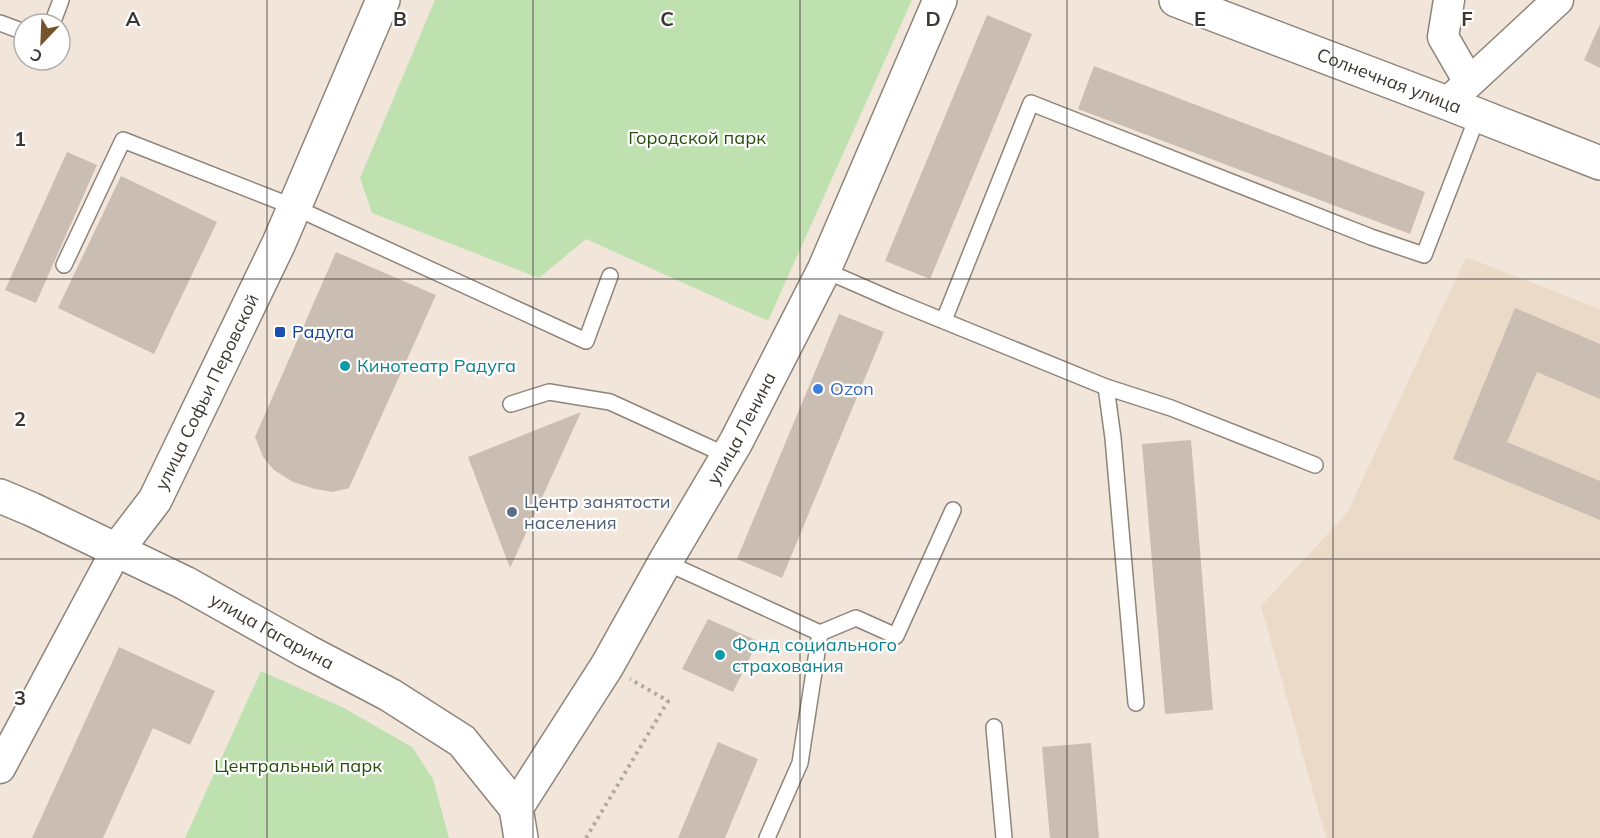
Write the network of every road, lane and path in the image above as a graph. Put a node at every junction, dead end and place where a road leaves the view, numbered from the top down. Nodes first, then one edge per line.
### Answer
1 (383, 0) edge
2 (940, 0) edge
3 (1176, 0) edge
4 (1449, 0) edge
5 (1558, 0) edge
6 (1458, 92) junction
7 (1478, 115) junction
8 (1600, 163) edge
9 (294, 207) junction
10 (64, 265) dead end
11 (824, 270) junction
12 (610, 276) dead end
13 (944, 320) junction
14 (1106, 387) junction
15 (511, 404) dead end
16 (728, 456) junction
17 (1315, 465) dead end
18 (0, 496) edge
19 (953, 510) dead end
20 (117, 551) junction
21 (665, 562) junction
22 (819, 633) junction
23 (607, 666) junction
24 (1136, 703) dead end
25 (994, 727) dead end
26 (0, 768) edge
27 (518, 823) edge
28 (586, 838) edge
29 (767, 838) edge
30 (1004, 838) edge

1 - 9 street, улица Софьи Перовской
2 - 11 street, улица Ленина
3 - 6 street, Солнечная улица
4 - 6 street
5 - 6 street
6 - 7 street, Солнечная улица
7 - 8 street, Солнечная улица
7 - 13 lane
9 - 10 lane
9 - 12 lane
9 - 20 street, улица Софьи Перовской
11 - 13 lane
11 - 16 street, улица Ленина
13 - 14 lane
14 - 17 lane
14 - 24 lane
15 - 16 lane
16 - 21 street, улица Ленина
18 - 20 street, улица Гагарина
19 - 22 lane
20 - 26 street, улица Софьи Перовской
20 - 27 street, улица Гагарина
21 - 22 lane
21 - 23 street, улица Ленина
22 - 29 lane
23 - 27 street, улица Ленина
23 - 28 path
25 - 30 lane

